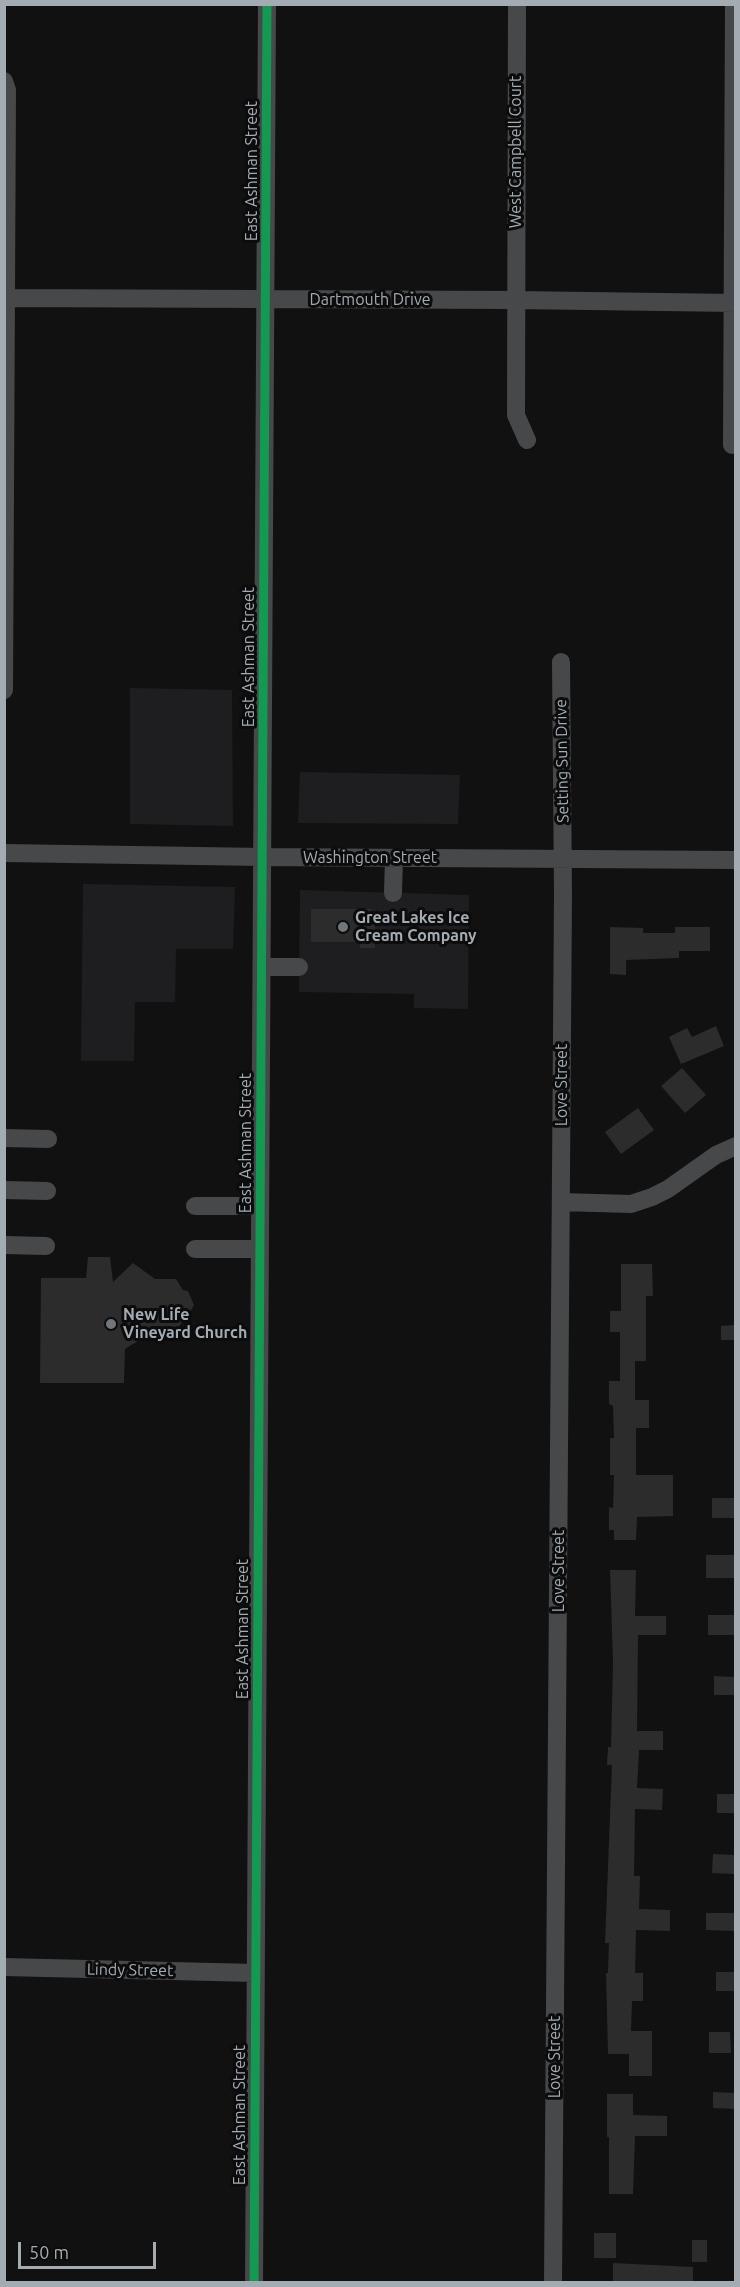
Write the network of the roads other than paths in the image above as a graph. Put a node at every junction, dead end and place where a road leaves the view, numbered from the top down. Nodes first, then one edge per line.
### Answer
1 (267, 4) edge
2 (516, 4) edge
3 (734, 4) edge
4 (4, 81) edge
5 (5, 298) edge
6 (267, 300) junction
7 (515, 300) junction
8 (735, 303) edge
9 (527, 440) dead end
10 (732, 445) dead end
11 (5, 573) edge
12 (561, 662) dead end
13 (4, 690) edge
14 (4, 853) edge
15 (263, 857) junction
16 (393, 858) junction
17 (563, 860) junction
18 (735, 860) edge
19 (393, 893) dead end
20 (262, 967) junction
21 (299, 967) dead end
22 (4, 1138) edge
23 (48, 1139) dead end
24 (735, 1146) edge
25 (4, 1190) edge
26 (47, 1191) dead end
27 (561, 1202) junction
28 (195, 1206) dead end
29 (260, 1206) junction
30 (4, 1245) edge
31 (46, 1245) dead end
32 (195, 1249) dead end
33 (260, 1249) junction
34 (4, 1967) edge
35 (255, 1973) junction
36 (254, 2283) edge
37 (553, 2283) edge

1 - 6 street, East Ashman Street
2 - 7 street, West Campbell Court
3 - 8 street
4 - 5 street
5 - 6 street, Dartmouth Drive
5 - 11 street
6 - 7 street, Dartmouth Drive
6 - 15 street, East Ashman Street
7 - 8 street, Dartmouth Drive
7 - 9 street, West Campbell Court
8 - 10 street
11 - 13 street
12 - 17 street, Setting Sun Drive
14 - 15 street, Washington Street
15 - 16 street, Washington Street
15 - 20 street, East Ashman Street
16 - 17 street, Washington Street
16 - 19 street
17 - 18 street, Washington Street
17 - 27 street, Love Street
20 - 21 street
20 - 29 street, East Ashman Street
22 - 23 street
24 - 27 street
25 - 26 street
27 - 37 street, Love Street
28 - 29 street
29 - 33 street, East Ashman Street
30 - 31 street
32 - 33 street
33 - 35 street, East Ashman Street
34 - 35 street, Lindy Street
35 - 36 street, East Ashman Street

